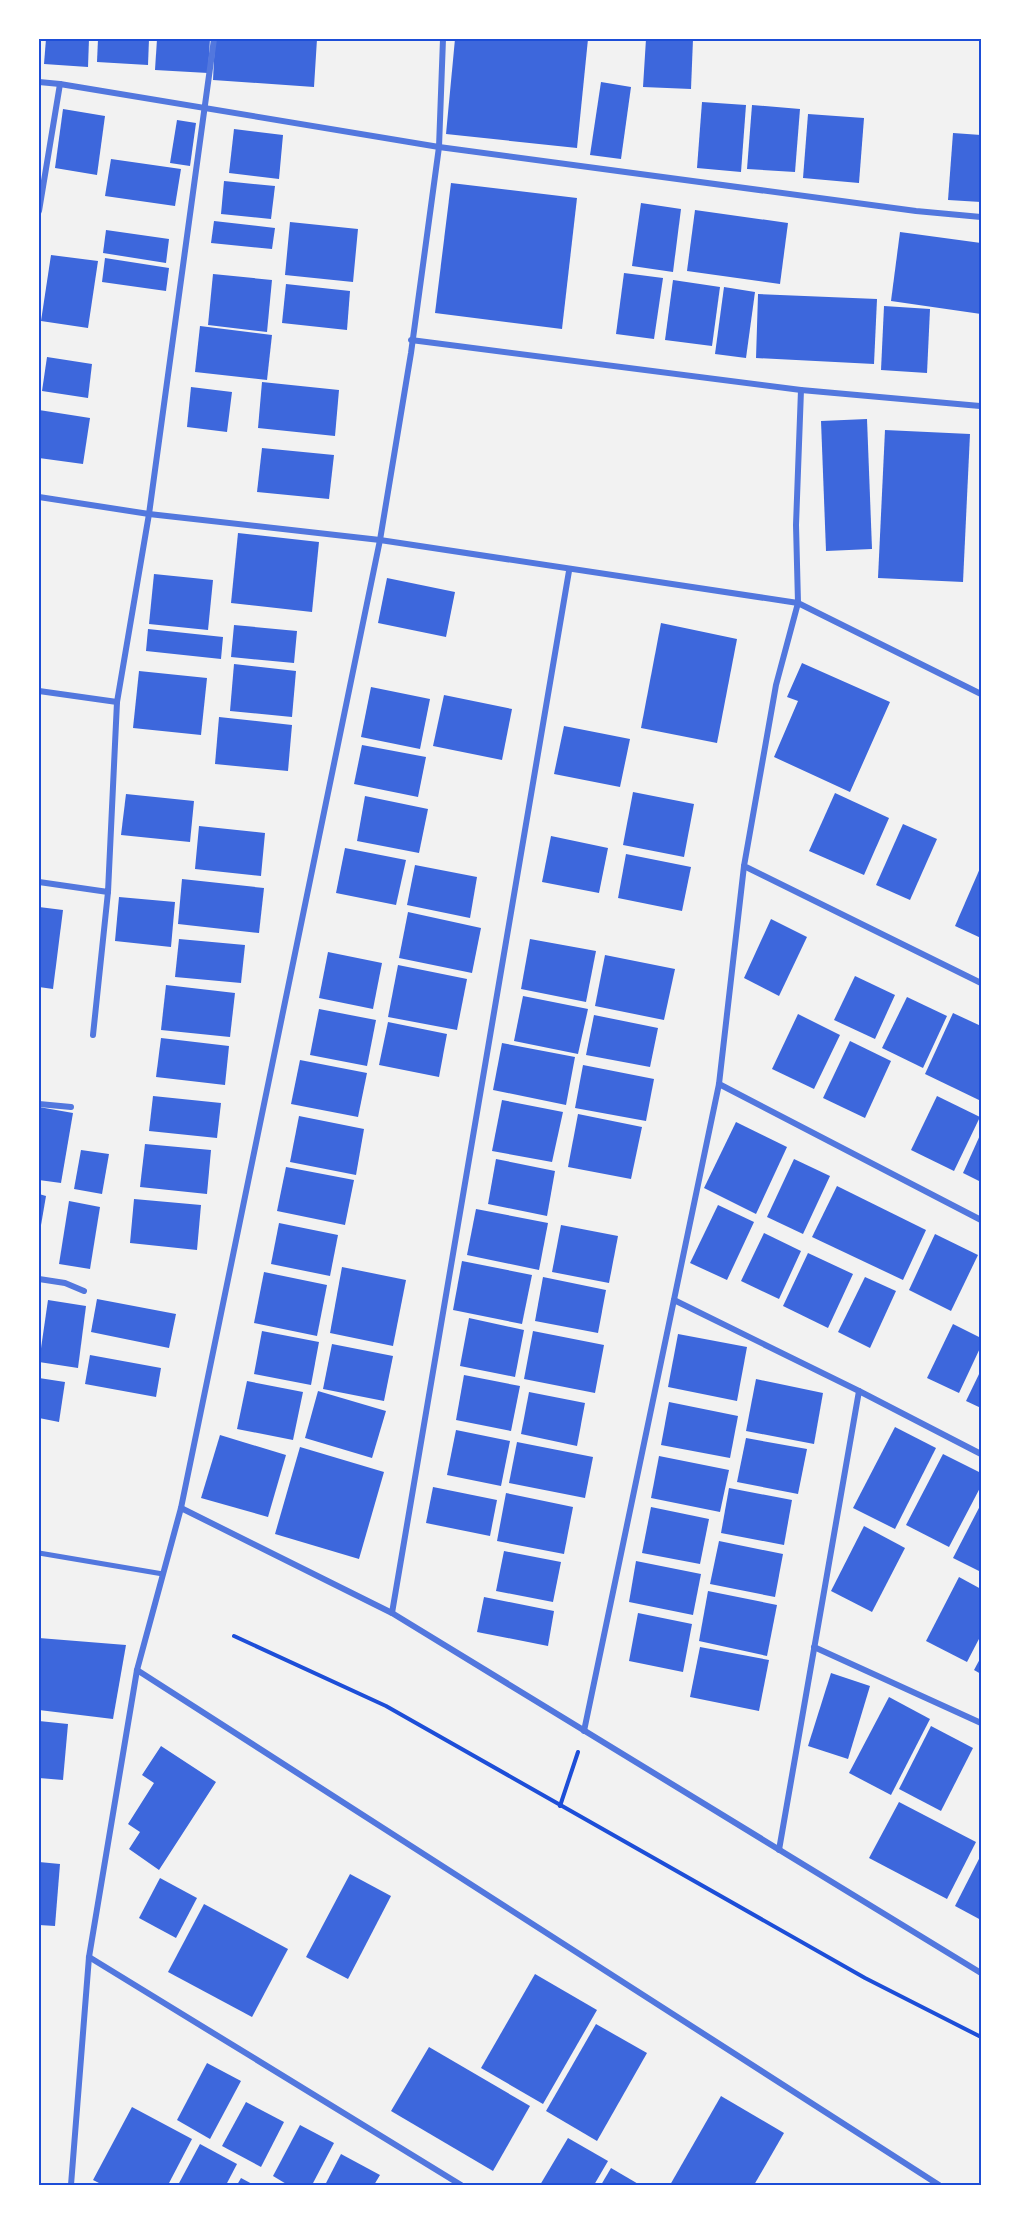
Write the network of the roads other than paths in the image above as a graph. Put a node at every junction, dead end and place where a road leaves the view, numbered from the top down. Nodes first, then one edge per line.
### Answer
1 (214, 39) edge
2 (443, 39) edge
3 (39, 82) edge
4 (60, 84) junction
5 (204, 107) junction
6 (439, 147) junction
7 (39, 211) edge
8 (981, 217) edge
9 (411, 340) junction
10 (801, 390) junction
11 (980, 406) edge
12 (39, 498) edge
13 (149, 514) junction
14 (380, 540) junction
15 (569, 571) junction
16 (798, 603) junction
17 (39, 691) edge
18 (981, 694) edge
19 (117, 702) junction
20 (744, 866) junction
21 (39, 882) edge
22 (108, 891) junction
23 (981, 982) edge
24 (93, 1035) dead end
25 (719, 1084) junction
26 (39, 1104) edge
27 (71, 1107) dead end
28 (981, 1220) edge
29 (39, 1279) edge
30 (84, 1291) dead end
31 (674, 1300) junction
32 (859, 1391) junction
33 (981, 1454) edge
34 (181, 1508) junction
35 (39, 1553) edge
36 (163, 1574) junction
37 (392, 1613) junction
38 (814, 1647) junction
39 (137, 1670) junction
40 (981, 1723) edge
41 (584, 1731) junction
42 (779, 1850) junction
43 (89, 1957) junction
44 (981, 1973) edge
45 (71, 2185) edge
46 (461, 2185) edge
47 (939, 2185) edge

1 - 5 street
2 - 6 street
3 - 4 street
4 - 5 street
4 - 7 street
5 - 6 street
5 - 13 street
6 - 8 street
6 - 9 street
9 - 10 street
9 - 14 street
10 - 11 street
10 - 16 street
12 - 13 street
13 - 14 street
13 - 19 street
14 - 15 street
14 - 34 street
15 - 16 street
15 - 37 street
16 - 18 street
16 - 20 street
17 - 19 street
19 - 22 street
20 - 23 street
20 - 25 street
21 - 22 street
22 - 24 street
25 - 28 street
25 - 31 street
26 - 27 street
29 - 30 street
31 - 32 street
31 - 41 street
32 - 33 street
32 - 38 street
34 - 36 street
34 - 37 street
35 - 36 street
36 - 39 street
37 - 41 street
38 - 40 street
38 - 42 street
39 - 43 street
39 - 47 street
41 - 42 street
42 - 44 street
43 - 45 street
43 - 46 street

